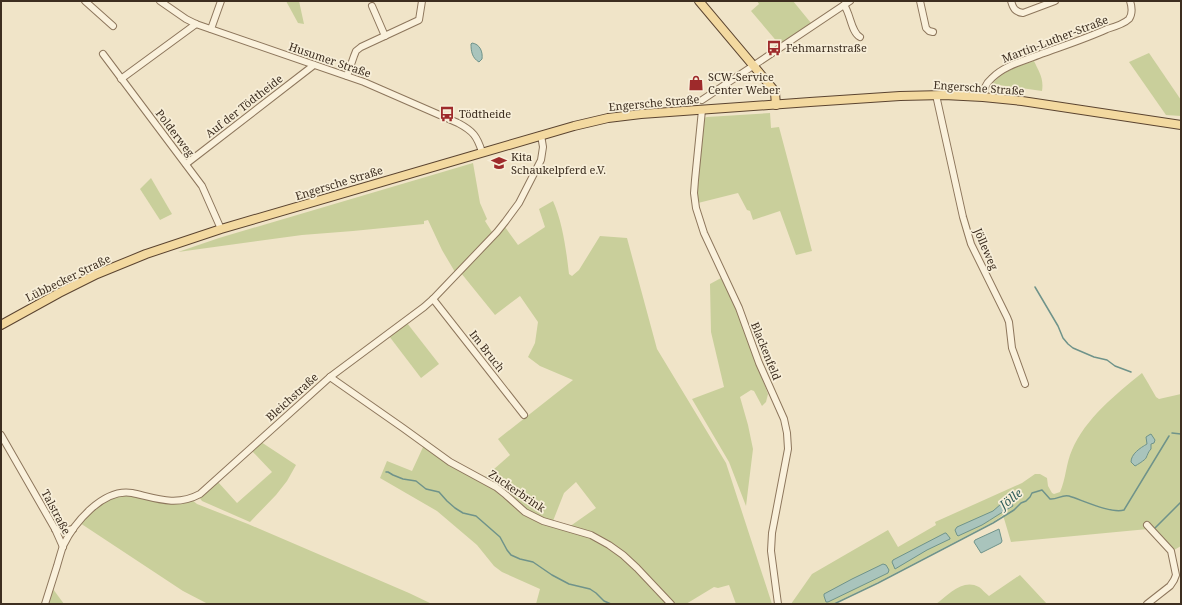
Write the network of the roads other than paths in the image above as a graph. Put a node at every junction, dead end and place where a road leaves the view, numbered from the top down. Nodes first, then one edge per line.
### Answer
1 (85, 1) edge
2 (160, 1) edge
3 (221, 1) edge
4 (422, 1) edge
5 (699, 1) edge
6 (850, 1) edge
7 (920, 1) edge
8 (1010, 1) edge
9 (1055, 1) edge
10 (1130, 1) edge
11 (844, 5) junction
12 (372, 6) dead end
13 (196, 24) junction
14 (113, 26) dead end
15 (211, 29) junction
16 (933, 32) dead end
17 (385, 36) junction
18 (860, 37) dead end
19 (103, 54) dead end
20 (314, 65) junction
21 (753, 66) junction
22 (347, 76) junction
23 (121, 79) junction
24 (936, 95) junction
25 (983, 97) junction
26 (702, 100) dead end
27 (776, 105) junction
28 (702, 110) junction
29 (1181, 125) edge
30 (541, 135) junction
31 (482, 152) junction
32 (186, 164) junction
33 (222, 229) junction
34 (146, 254) joint
35 (433, 299) junction
36 (1, 325) edge
37 (330, 377) junction
38 (1025, 384) dead end
39 (524, 415) dead end
40 (1, 435) edge
41 (1147, 525) dead end
42 (55, 529) junction
43 (72, 529) junction
44 (63, 547) junction
45 (45, 604) edge
46 (672, 604) edge
47 (778, 604) edge
48 (1147, 604) edge

1 - 14 street
2 - 13 street, Husumer Straße
3 - 15 street
4 - 17 street
5 - 21 main road
6 - 11 street
7 - 16 street
8 - 9 street
10 - 25 street, Martin-Luther-Straße
11 - 18 street
11 - 21 street
12 - 17 street
13 - 15 street, Husumer Straße
13 - 23 street
15 - 20 street, Husumer Straße
17 - 22 street
19 - 23 street, Polderweg
20 - 22 street, Husumer Straße
20 - 32 street, Auf der Tödtheide
21 - 26 street
21 - 27 main road
22 - 31 street, Husumer Straße
23 - 32 street, Polderweg
24 - 25 main road, Engersche Straße
24 - 27 main road, Engersche Straße
24 - 38 street, Jölleweg
25 - 29 main road, Engersche Straße
27 - 28 main road, Engersche Straße
28 - 30 main road, Engersche Straße
28 - 47 street, Blackenfeld
30 - 31 main road, Engersche Straße
30 - 35 street, Bleichstraße
31 - 33 main road, Engersche Straße
32 - 33 street, Polderweg
33 - 34 main road, Engersche Straße
34 - 36 main road, Lübbecker Straße
35 - 37 street, Bleichstraße
35 - 39 street, Im Bruch
37 - 43 street, Bleichstraße
37 - 46 street, Zuckerbrink
40 - 42 street, Talstraße
41 - 48 street
42 - 43 street
42 - 44 street, Talstraße
43 - 44 street, Bleichstraße
44 - 45 street, Talstraße

